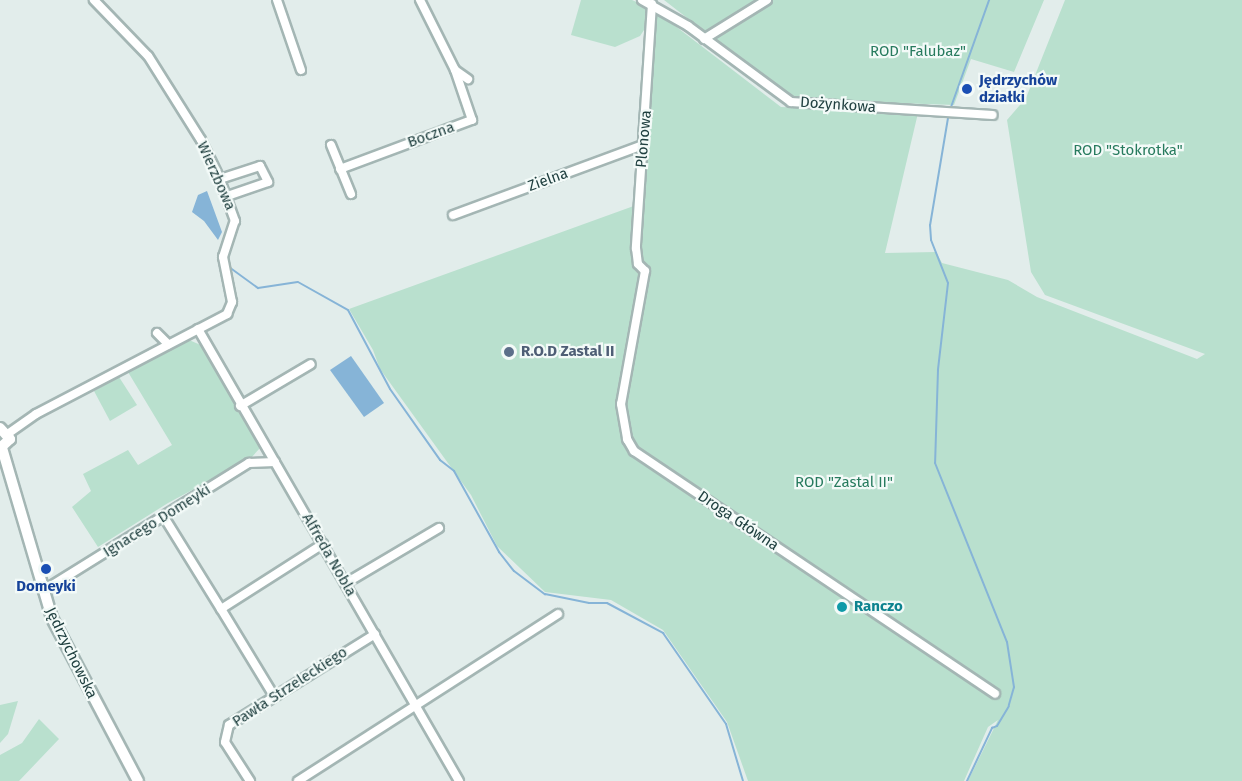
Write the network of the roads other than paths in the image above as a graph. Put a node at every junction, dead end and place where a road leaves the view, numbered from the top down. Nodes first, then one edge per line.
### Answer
1 (94, 0) edge
2 (277, 0) edge
3 (420, 0) edge
4 (642, 0) edge
5 (766, 0) edge
6 (652, 4) junction
7 (704, 39) junction
8 (301, 70) dead end
9 (455, 70) junction
10 (468, 79) dead end
11 (993, 115) dead end
12 (331, 145) dead end
13 (643, 145) junction
14 (340, 169) junction
15 (220, 179) junction
16 (351, 194) dead end
17 (227, 196) junction
18 (453, 215) dead end
19 (645, 271) joint
20 (198, 329) junction
21 (157, 333) dead end
22 (168, 344) junction
23 (311, 364) dead end
24 (240, 406) junction
25 (4, 431) edge
26 (1, 448) edge
27 (275, 462) junction
28 (164, 517) junction
29 (439, 528) dead end
30 (323, 544) junction
31 (346, 583) junction
32 (43, 591) junction
33 (221, 609) junction
34 (558, 614) dead end
35 (375, 634) junction
36 (995, 694) dead end
37 (274, 696) junction
38 (418, 706) junction
39 (138, 781) edge
40 (250, 781) edge
41 (298, 781) edge
42 (459, 781) edge

1 - 15 street, Wierzbowa
2 - 8 street
3 - 9 street, Boczna
4 - 6 street, Dożynkowa
5 - 7 street
6 - 7 street, Dożynkowa
6 - 13 street, Plonowa
7 - 11 street, Dożynkowa
9 - 10 street, Boczna
9 - 14 street, Boczna
12 - 14 street
13 - 18 street, Zielna
13 - 19 street, Plonowa
14 - 16 street
15 - 17 street, Wierzbowa
15 - 17 street
17 - 20 street, Wierzbowa
19 - 36 street, Droga Główna
20 - 22 street, Wierzbowa
20 - 24 street, Alfreda Nobla
21 - 22 street
22 - 25 street, Wierzbowa
23 - 24 street
24 - 27 street, Alfreda Nobla
25 - 26 main road
26 - 32 main road, Jędrzychowska
27 - 28 street, Ignacego Domeyki
27 - 30 street, Alfreda Nobla
28 - 32 street, Ignacego Domeyki
28 - 33 street
29 - 31 street
30 - 31 street, Alfreda Nobla
30 - 33 street
31 - 35 street, Alfreda Nobla
32 - 39 main road, Jędrzychowska
33 - 37 street
34 - 38 street
35 - 37 street, Pawła Strzeleckiego
35 - 38 street, Alfreda Nobla
37 - 40 street, Pawła Strzeleckiego
38 - 41 street
38 - 42 street, Alfreda Nobla

